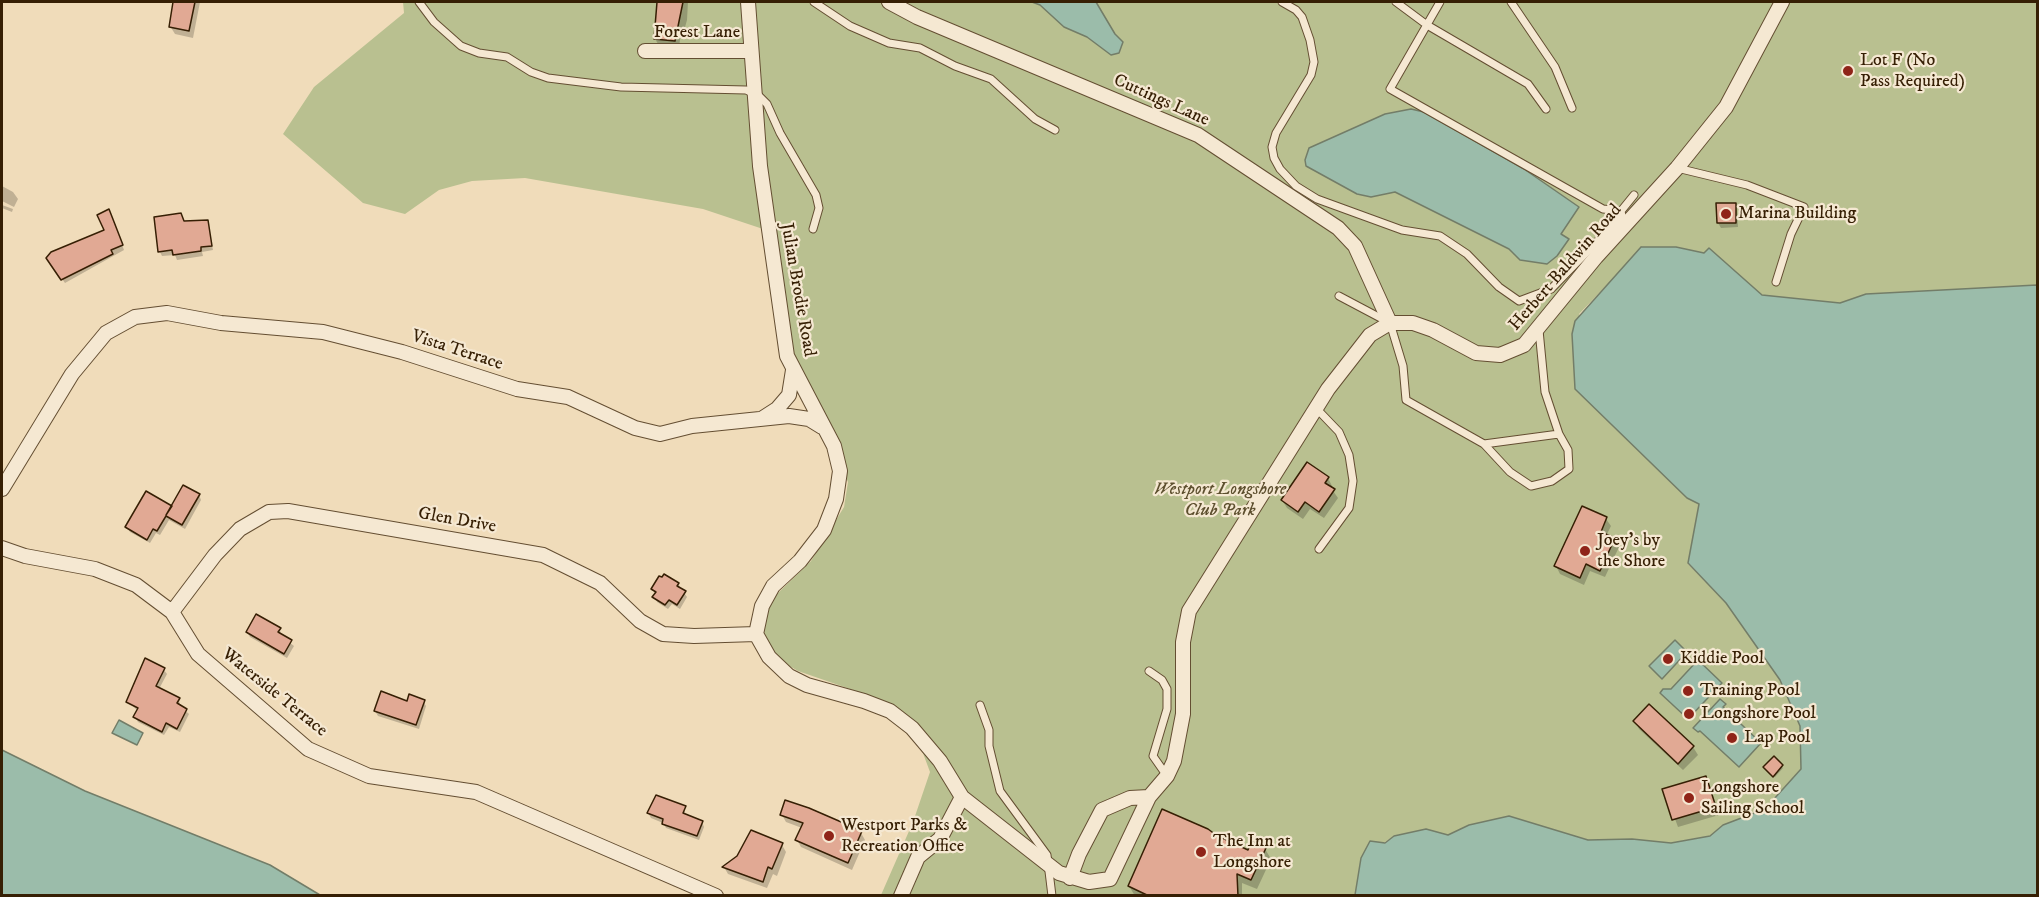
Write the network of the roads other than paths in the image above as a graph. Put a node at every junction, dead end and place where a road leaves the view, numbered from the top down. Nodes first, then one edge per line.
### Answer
1 (419, 2) edge
2 (748, 2) edge
3 (814, 2) edge
4 (890, 2) edge
5 (1282, 2) edge
6 (1396, 2) edge
7 (1440, 2) edge
8 (1511, 2) edge
9 (1782, 2) edge
10 (1427, 25) junction
11 (645, 51) dead end
12 (750, 51) junction
13 (754, 94) junction
14 (1572, 108) dead end
15 (1546, 109) dead end
16 (1055, 130) dead end
17 (1677, 168) junction
18 (1634, 195) dead end
19 (1621, 211) junction
20 (813, 229) dead end
21 (1776, 282) dead end
22 (1339, 296) dead end
23 (1390, 323) junction
24 (1539, 327) junction
25 (793, 370) junction
26 (1316, 408) junction
27 (761, 419) junction
28 (822, 427) junction
29 (1559, 434) junction
30 (1484, 444) junction
31 (2, 489) edge
32 (2, 548) edge
33 (1319, 549) dead end
34 (172, 612) junction
35 (756, 634) junction
36 (1149, 672) dead end
37 (980, 705) dead end
38 (1167, 776) junction
39 (962, 797) junction
40 (1149, 797) junction
41 (1050, 866) junction
42 (1070, 878) junction
43 (716, 896) edge
44 (901, 896) edge
45 (1052, 896) edge

1 - 13 lane
2 - 12 street, Julian Brodie Road
3 - 16 lane
4 - 23 street, Cuttings Lane
5 - 19 lane
6 - 10 lane
7 - 10 lane
8 - 14 lane
9 - 17 street, Herbert Baldwin Road
10 - 15 lane
10 - 19 lane
11 - 12 street, Forest Lane
12 - 13 street, Julian Brodie Road
13 - 20 lane
13 - 25 street, Julian Brodie Road
17 - 21 lane
17 - 24 street, Herbert Baldwin Road
18 - 19 lane
22 - 23 lane
23 - 24 street, Herbert Baldwin Road
23 - 26 street
23 - 30 lane
24 - 29 lane
25 - 27 street
25 - 28 street, Julian Brodie Road
26 - 33 lane
26 - 38 street
27 - 28 street, Vista Terrace
27 - 31 street, Vista Terrace
28 - 35 street, Julian Brodie Road
29 - 30 lane
29 - 30 lane
32 - 34 street, Waterside Terrace
34 - 35 street, Glen Drive
34 - 43 street, Waterside Terrace
35 - 39 street
36 - 38 lane
37 - 41 lane
38 - 40 street
39 - 41 street
39 - 44 street
40 - 42 street
40 - 42 street
41 - 42 street
41 - 45 lane

